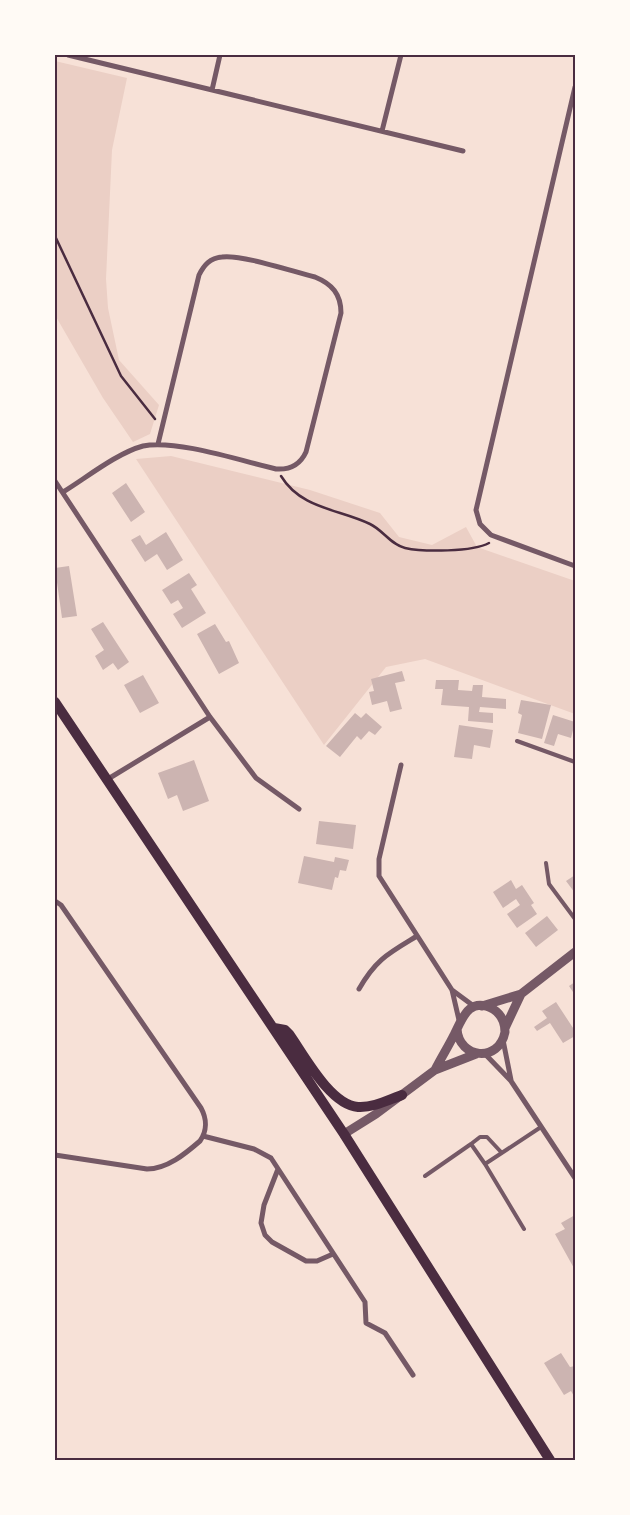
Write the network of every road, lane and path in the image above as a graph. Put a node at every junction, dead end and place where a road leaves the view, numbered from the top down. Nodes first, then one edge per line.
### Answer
1 (68, 55) edge
2 (220, 55) edge
3 (401, 55) edge
4 (575, 87) edge
5 (212, 90) junction
6 (382, 132) junction
7 (463, 151) dead end
8 (55, 236) edge
9 (162, 428) junction
10 (158, 444) junction
11 (276, 469) junction
12 (55, 481) edge
13 (63, 492) junction
14 (498, 538) junction
15 (575, 566) edge
16 (55, 702) edge
17 (210, 717) junction
18 (517, 741) dead end
19 (575, 762) edge
20 (401, 764) dead end
21 (108, 779) junction
22 (299, 809) dead end
23 (546, 863) dead end
24 (55, 901) edge
25 (575, 919) edge
26 (417, 936) junction
27 (575, 952) edge
28 (359, 989) dead end
29 (452, 990) junction
30 (521, 994) junction
31 (479, 1007) junction
32 (458, 1024) junction
33 (274, 1028) junction
34 (505, 1028) junction
35 (503, 1040) junction
36 (481, 1054) junction
37 (435, 1070) junction
38 (511, 1081) junction
39 (402, 1095) junction
40 (542, 1127) junction
41 (344, 1134) junction
42 (203, 1136) junction
43 (471, 1144) junction
44 (501, 1152) junction
45 (55, 1156) edge
46 (485, 1164) junction
47 (278, 1169) junction
48 (425, 1176) dead end
49 (575, 1178) edge
50 (524, 1229) dead end
51 (333, 1254) junction
52 (413, 1375) dead end
53 (550, 1460) edge

1 - 5 street
2 - 5 street
3 - 6 street
4 - 14 street
5 - 6 street
6 - 7 street
8 - 9 path
9 - 10 street
9 - 11 street
10 - 11 street
10 - 13 street
11 - 14 path
12 - 13 street
13 - 17 street
14 - 15 street
16 - 21 main road
17 - 21 street
17 - 22 street
18 - 19 lane
20 - 26 street
21 - 33 main road
23 - 25 lane
24 - 42 street
26 - 28 street
26 - 29 street
27 - 30 street
29 - 31 street
29 - 32 street
30 - 31 street
30 - 34 street
31 - 32 street
31 - 34 street
32 - 36 street
32 - 37 street
33 - 39 main road
33 - 41 main road
34 - 35 street
35 - 36 street
35 - 38 street
36 - 37 street
36 - 38 street
37 - 39 street
38 - 40 street
39 - 41 street
40 - 44 lane
40 - 49 street
41 - 53 main road
42 - 45 street
42 - 47 street
43 - 44 lane
43 - 46 lane
43 - 48 lane
44 - 46 lane
46 - 50 lane
47 - 51 street
47 - 51 street
51 - 52 street

